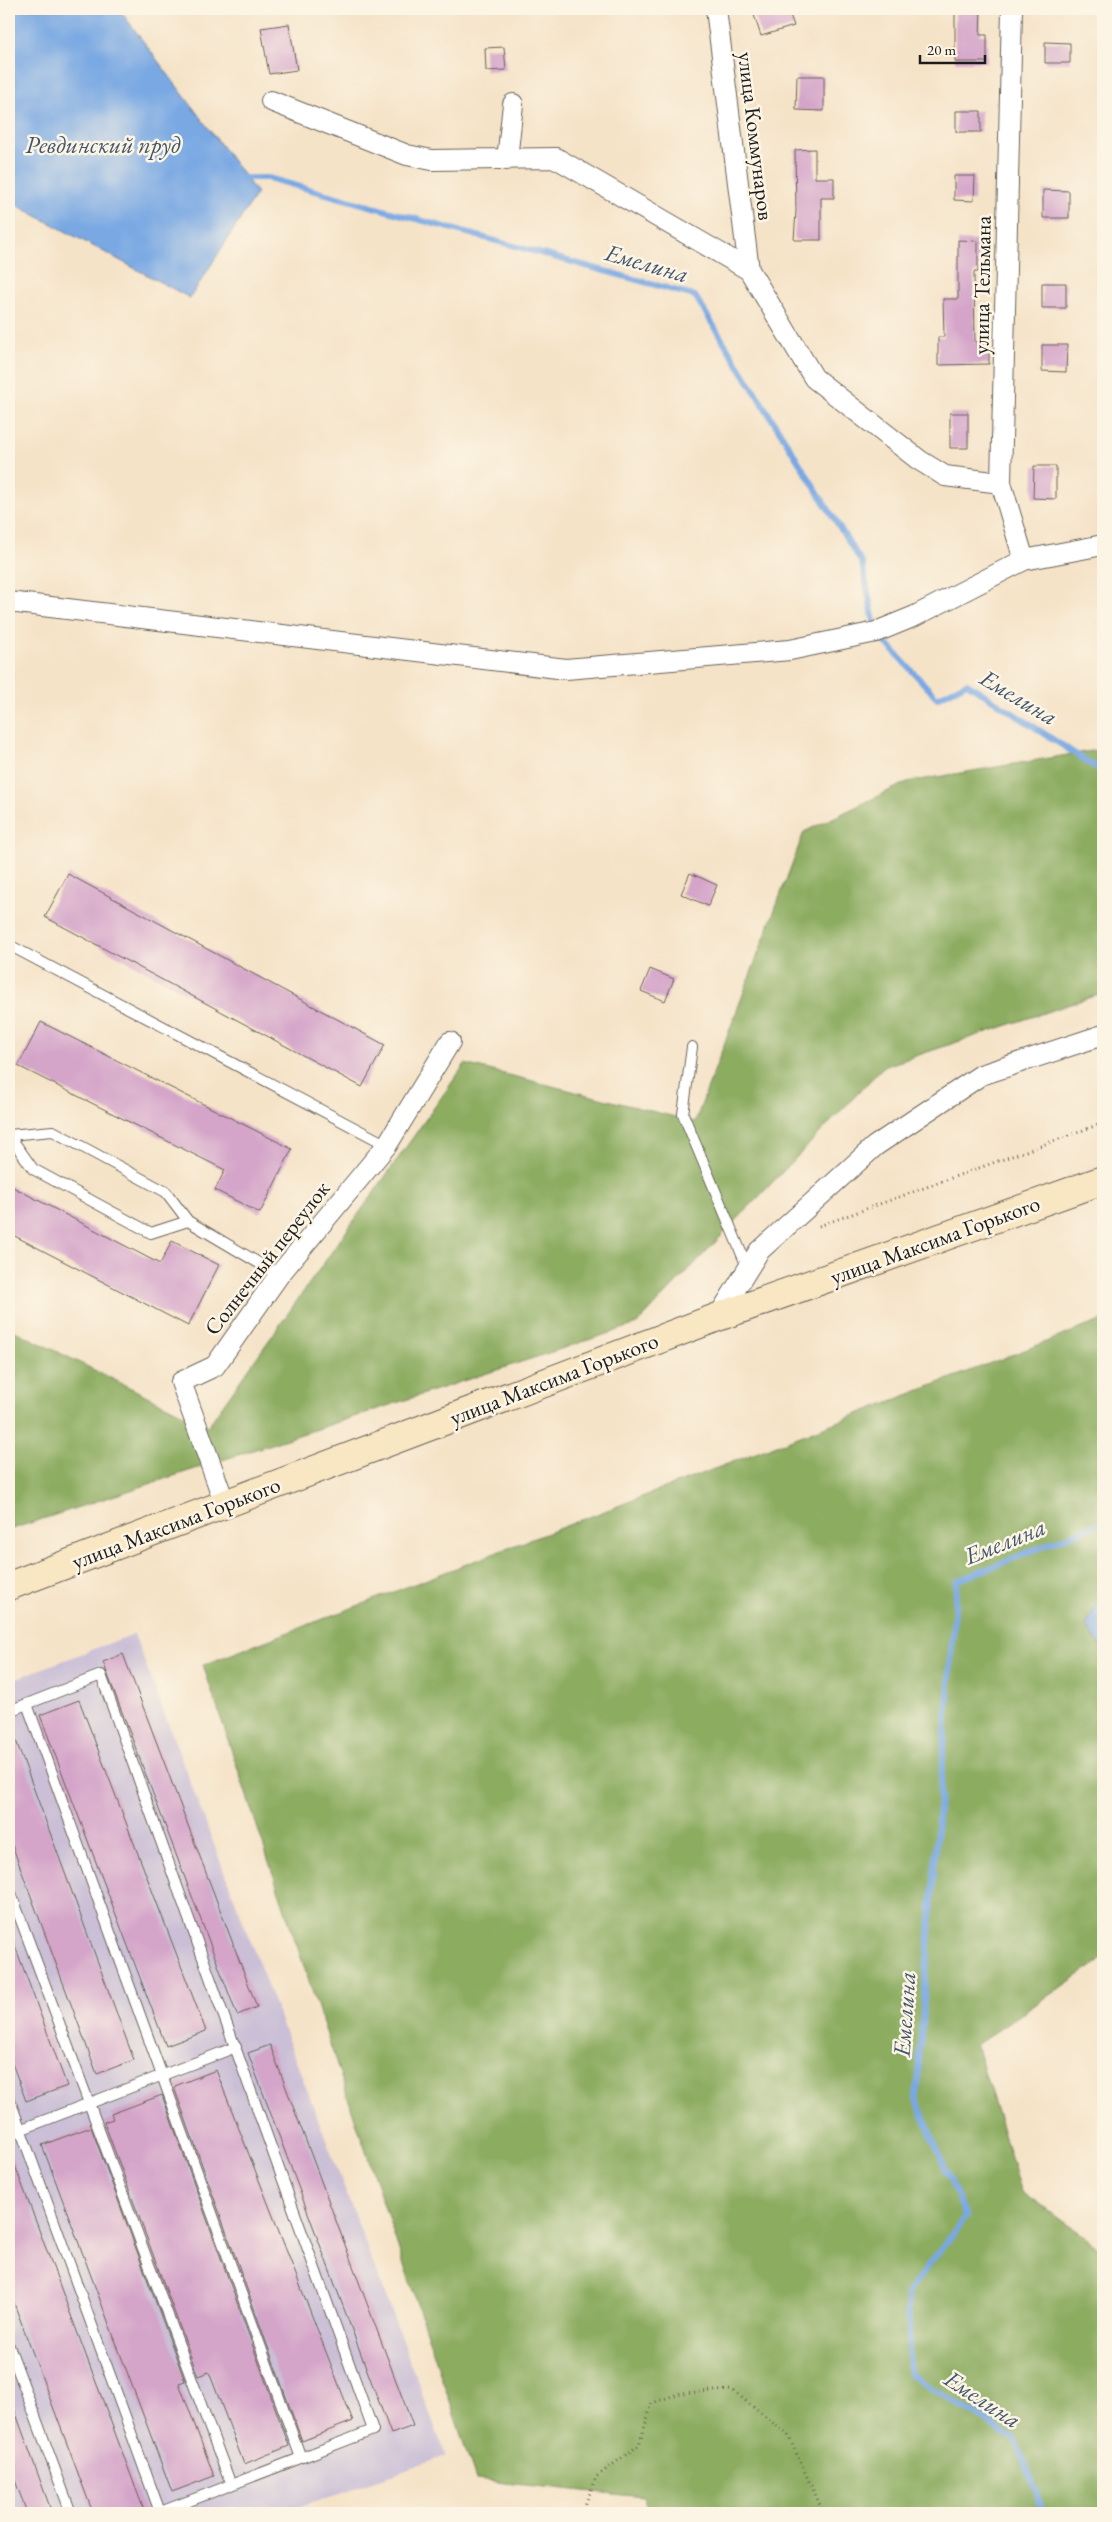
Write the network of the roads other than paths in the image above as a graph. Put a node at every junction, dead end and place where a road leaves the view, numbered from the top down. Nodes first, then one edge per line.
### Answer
1 (716, 9) edge
2 (1012, 9) edge
3 (271, 101) dead end
4 (513, 104) dead end
5 (507, 160) junction
6 (749, 270) junction
7 (1002, 483) junction
8 (1103, 545) edge
9 (1024, 560) junction
10 (9, 602) edge
11 (9, 945) edge
12 (1103, 1035) edge
13 (450, 1042) dead end
14 (692, 1047) dead end
15 (9, 1135) edge
16 (388, 1145) junction
17 (1103, 1180) edge
18 (188, 1221) junction
19 (748, 1269) junction
20 (279, 1276) junction
21 (718, 1317) junction
22 (225, 1504) junction
23 (9, 1586) edge
24 (27, 1704) junction
25 (9, 1711) edge
26 (9, 1888) edge
27 (236, 2047) junction
28 (163, 2075) junction
29 (9, 2098) edge
30 (90, 2103) junction
31 (21, 2130) junction
32 (9, 2134) edge
33 (9, 2346) edge
34 (301, 2458) junction
35 (232, 2485) junction
36 (71, 2513) edge
37 (159, 2513) edge

1 - 6 street, улица Коммунаров
2 - 7 street, улица Тельмана
3 - 5 street
4 - 5 street
5 - 6 street
6 - 7 street
7 - 9 street, улица Тельмана
8 - 9 street
9 - 10 street
11 - 16 lane
12 - 19 street
13 - 16 street, Солнечный переулок
14 - 19 lane
15 - 18 lane
15 - 18 lane
16 - 20 street, Солнечный переулок
17 - 21 main road, улица Максима Горького
18 - 20 lane
19 - 21 street
20 - 22 street, Солнечный переулок
21 - 22 main road, улица Максима Горького
22 - 23 main road, улица Максима Горького
24 - 25 lane
24 - 27 lane
24 - 28 lane
26 - 30 lane
27 - 28 lane
27 - 34 lane
28 - 30 lane
28 - 34 lane
29 - 31 lane
30 - 31 lane
30 - 35 lane
31 - 32 lane
31 - 37 lane
33 - 36 lane
34 - 35 lane
35 - 37 lane

